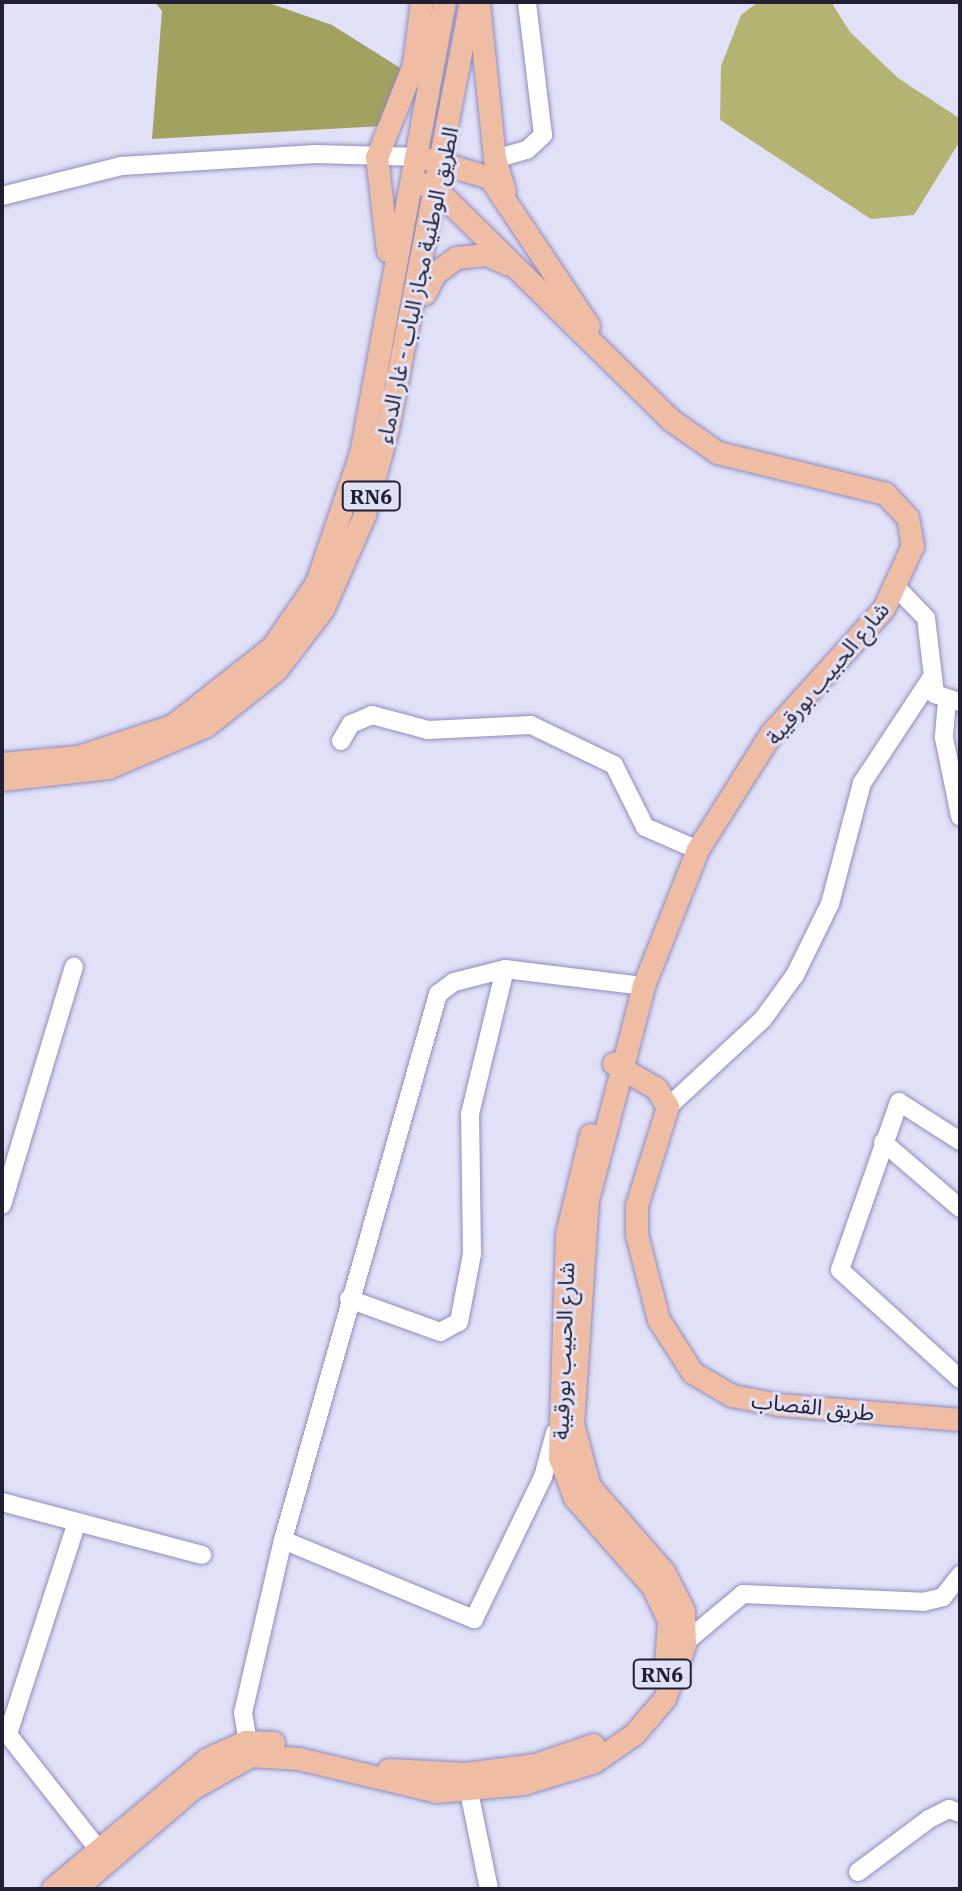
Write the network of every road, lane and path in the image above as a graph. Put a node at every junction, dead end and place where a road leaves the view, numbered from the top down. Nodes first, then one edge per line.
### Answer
1 (422, 2) edge
2 (445, 2) edge
3 (471, 2) edge
4 (479, 2) edge
5 (527, 2) edge
6 (420, 157) junction
7 (387, 159) junction
8 (495, 159) junction
9 (445, 165) junction
10 (415, 180) junction
11 (440, 193) junction
12 (2, 196) edge
13 (507, 196) junction
14 (519, 269) junction
15 (413, 317) junction
16 (602, 347) junction
17 (361, 454) junction
18 (897, 588) junction
19 (932, 677) junction
20 (954, 701) edge
21 (341, 741) dead end
22 (2, 764) edge
23 (2, 780) edge
24 (960, 816) edge
25 (698, 850) junction
26 (74, 967) dead end
27 (505, 969) junction
28 (644, 986) junction
29 (619, 1067) junction
30 (668, 1107) junction
31 (960, 1141) edge
32 (883, 1142) junction
33 (2, 1205) edge
34 (960, 1208) edge
35 (349, 1299) junction
36 (960, 1379) edge
37 (960, 1420) edge
38 (558, 1422) junction
39 (2, 1502) edge
40 (77, 1522) junction
41 (283, 1540) junction
42 (202, 1555) dead end
43 (960, 1575) edge
44 (677, 1650) junction
45 (5, 1731) edge
46 (248, 1749) junction
47 (468, 1782) junction
48 (960, 1813) edge
49 (103, 1856) junction
50 (858, 1872) dead end
51 (53, 1889) edge
52 (76, 1889) edge
53 (489, 1889) edge

1 - 7 main road
2 - 6 main road, الطريق الوطنية مجاز الباب - غار الدماء / RN6
3 - 9 main road, الطريق الوطنية مجاز الباب - غار الدماء / RN6
4 - 8 main road
5 - 8 street
6 - 7 street
6 - 9 main road, شارع الحبيب بورقيبة / RN6
6 - 10 main road, الطريق الوطنية مجاز الباب - غار الدماء / RN6
7 - 10 street
7 - 12 street
7 - 17 main road
8 - 13 main road
9 - 11 main road, الطريق الوطنية مجاز الباب - غار الدماء / RN6
9 - 13 main road, شارع الحبيب بورقيبة / RN6
10 - 11 main road, شارع الحبيب بورقيبة / RN6
10 - 17 main road, الطريق الوطنية مجاز الباب - غار الدماء / RN6
11 - 14 main road, شارع الحبيب بورقيبة / RN6
11 - 15 main road, الطريق الوطنية مجاز الباب - غار الدماء / RN6
13 - 16 main road, شارع الحبيب بورقيبة / RN6
14 - 15 main road
14 - 16 main road, شارع الحبيب بورقيبة / RN6
15 - 23 main road, الطريق الوطنية مجاز الباب - غار الدماء / RN6
16 - 18 main road, شارع الحبيب بورقيبة / RN6
17 - 22 main road, الطريق الوطنية مجاز الباب - غار الدماء / RN6
18 - 19 street
18 - 25 main road, شارع الحبيب بورقيبة / RN6
19 - 20 street
19 - 30 street
20 - 24 street
21 - 25 street
25 - 28 main road, شارع الحبيب بورقيبة / RN6
26 - 33 street
27 - 28 street
27 - 35 street
27 - 35 street
28 - 29 main road, شارع الحبيب بورقيبة / RN6
29 - 30 main road
29 - 38 main road, شارع الحبيب بورقيبة / RN6
29 - 44 main road, شارع الحبيب بورقيبة / RN6
30 - 37 main road, طريق القصاب
31 - 32 street
32 - 34 street
32 - 36 street
35 - 41 street
38 - 41 street
38 - 44 main road, شارع الحبيب بورقيبة / RN6
39 - 40 street
40 - 42 street
40 - 45 street
41 - 46 street
43 - 44 street
44 - 47 main road, شارع الحبيب بورقيبة / RN6
45 - 49 street
46 - 47 main road, شارع الحبيب بورقيبة / RN6
46 - 49 main road, شارع الحبيب بورقيبة / RN6
47 - 53 street
48 - 50 street
49 - 51 main road, شارع الحبيب بورقيبة / RN6
49 - 52 main road, شارع الحبيب بورقيبة / RN6

